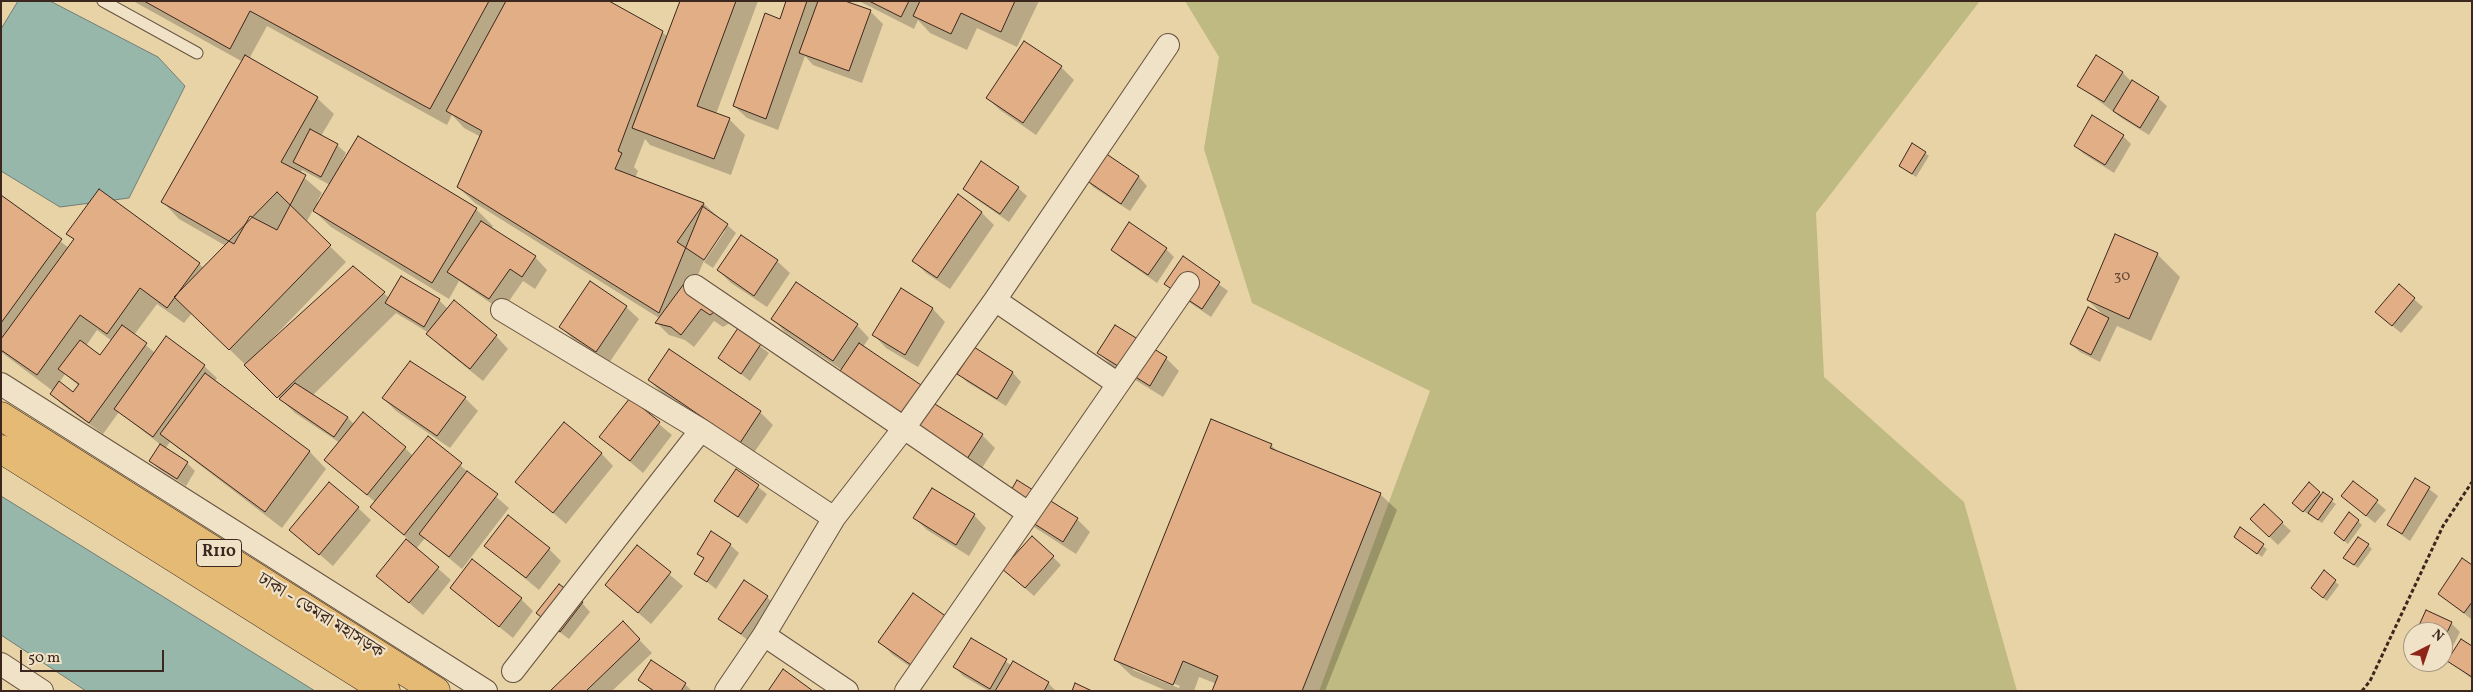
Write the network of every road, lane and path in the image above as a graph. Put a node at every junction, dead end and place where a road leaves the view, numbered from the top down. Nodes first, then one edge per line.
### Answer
1 (102, 1) edge
2 (1168, 45) dead end
3 (197, 53) dead end
4 (1188, 283) dead end
5 (695, 286) dead end
6 (995, 300) junction
7 (502, 310) dead end
8 (1, 384) edge
9 (1118, 384) junction
10 (1, 416) edge
11 (904, 428) junction
12 (700, 430) junction
13 (1, 449) edge
14 (2472, 482) edge
15 (1028, 513) junction
16 (834, 518) junction
17 (764, 635) junction
18 (1, 664) edge
19 (514, 671) dead end
20 (42, 691) edge
21 (386, 691) edge
22 (436, 691) edge
23 (486, 691) edge
24 (726, 691) edge
25 (847, 691) edge
26 (906, 691) edge
27 (2362, 691) edge

1 - 3 lane
2 - 6 street
4 - 9 street
5 - 11 street
6 - 9 street
6 - 11 street
7 - 12 street
8 - 23 street
9 - 15 street
10 - 22 main road, ঢাকা - ডেমরা মহাসড়ক / R110
11 - 15 street
11 - 16 street
12 - 16 street
12 - 19 street
13 - 21 main road, ঢাকা - ডেমরা মহাসড়ক / R110
14 - 27 path
15 - 26 street
16 - 17 street
17 - 24 street
17 - 25 street
18 - 20 street

